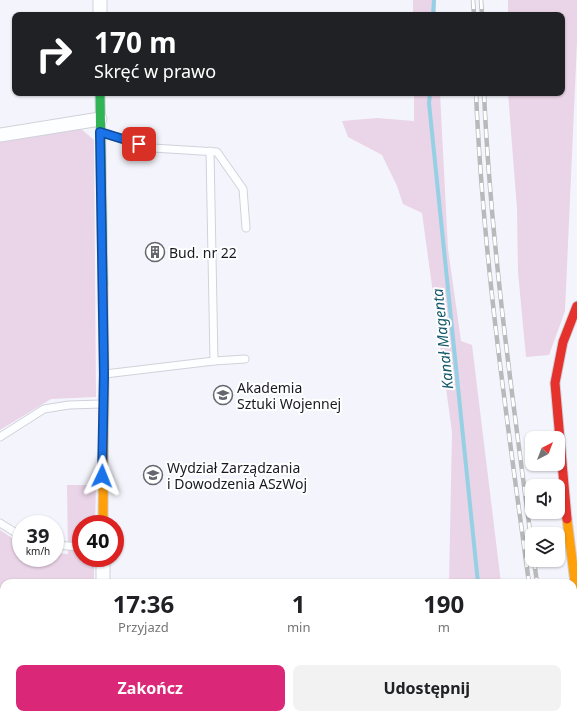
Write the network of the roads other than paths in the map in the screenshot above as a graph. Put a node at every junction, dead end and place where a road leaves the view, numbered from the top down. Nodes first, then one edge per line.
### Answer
1 (100, 0) edge
2 (100, 12) edge
3 (100, 96) edge
4 (100, 125) junction
5 (0, 135) edge
6 (210, 151) junction
7 (246, 228) dead end
8 (577, 306) edge
9 (245, 359) dead end
10 (214, 361) junction
11 (104, 374) junction
12 (104, 404) junction
13 (0, 437) edge
14 (103, 515) edge
15 (0, 523) edge
16 (12, 530) edge
17 (569, 536) junction
18 (577, 548) edge
19 (103, 567) edge
20 (103, 579) edge
21 (574, 579) edge

1 - 2 street
3 - 4 street
4 - 5 street
4 - 6 lane
4 - 11 street
6 - 7 lane
6 - 10 lane
8 - 17 street
9 - 10 lane
10 - 11 lane
11 - 12 street
12 - 13 lane
12 - 14 street
15 - 16 lane
17 - 18 street
17 - 21 street
19 - 20 street

